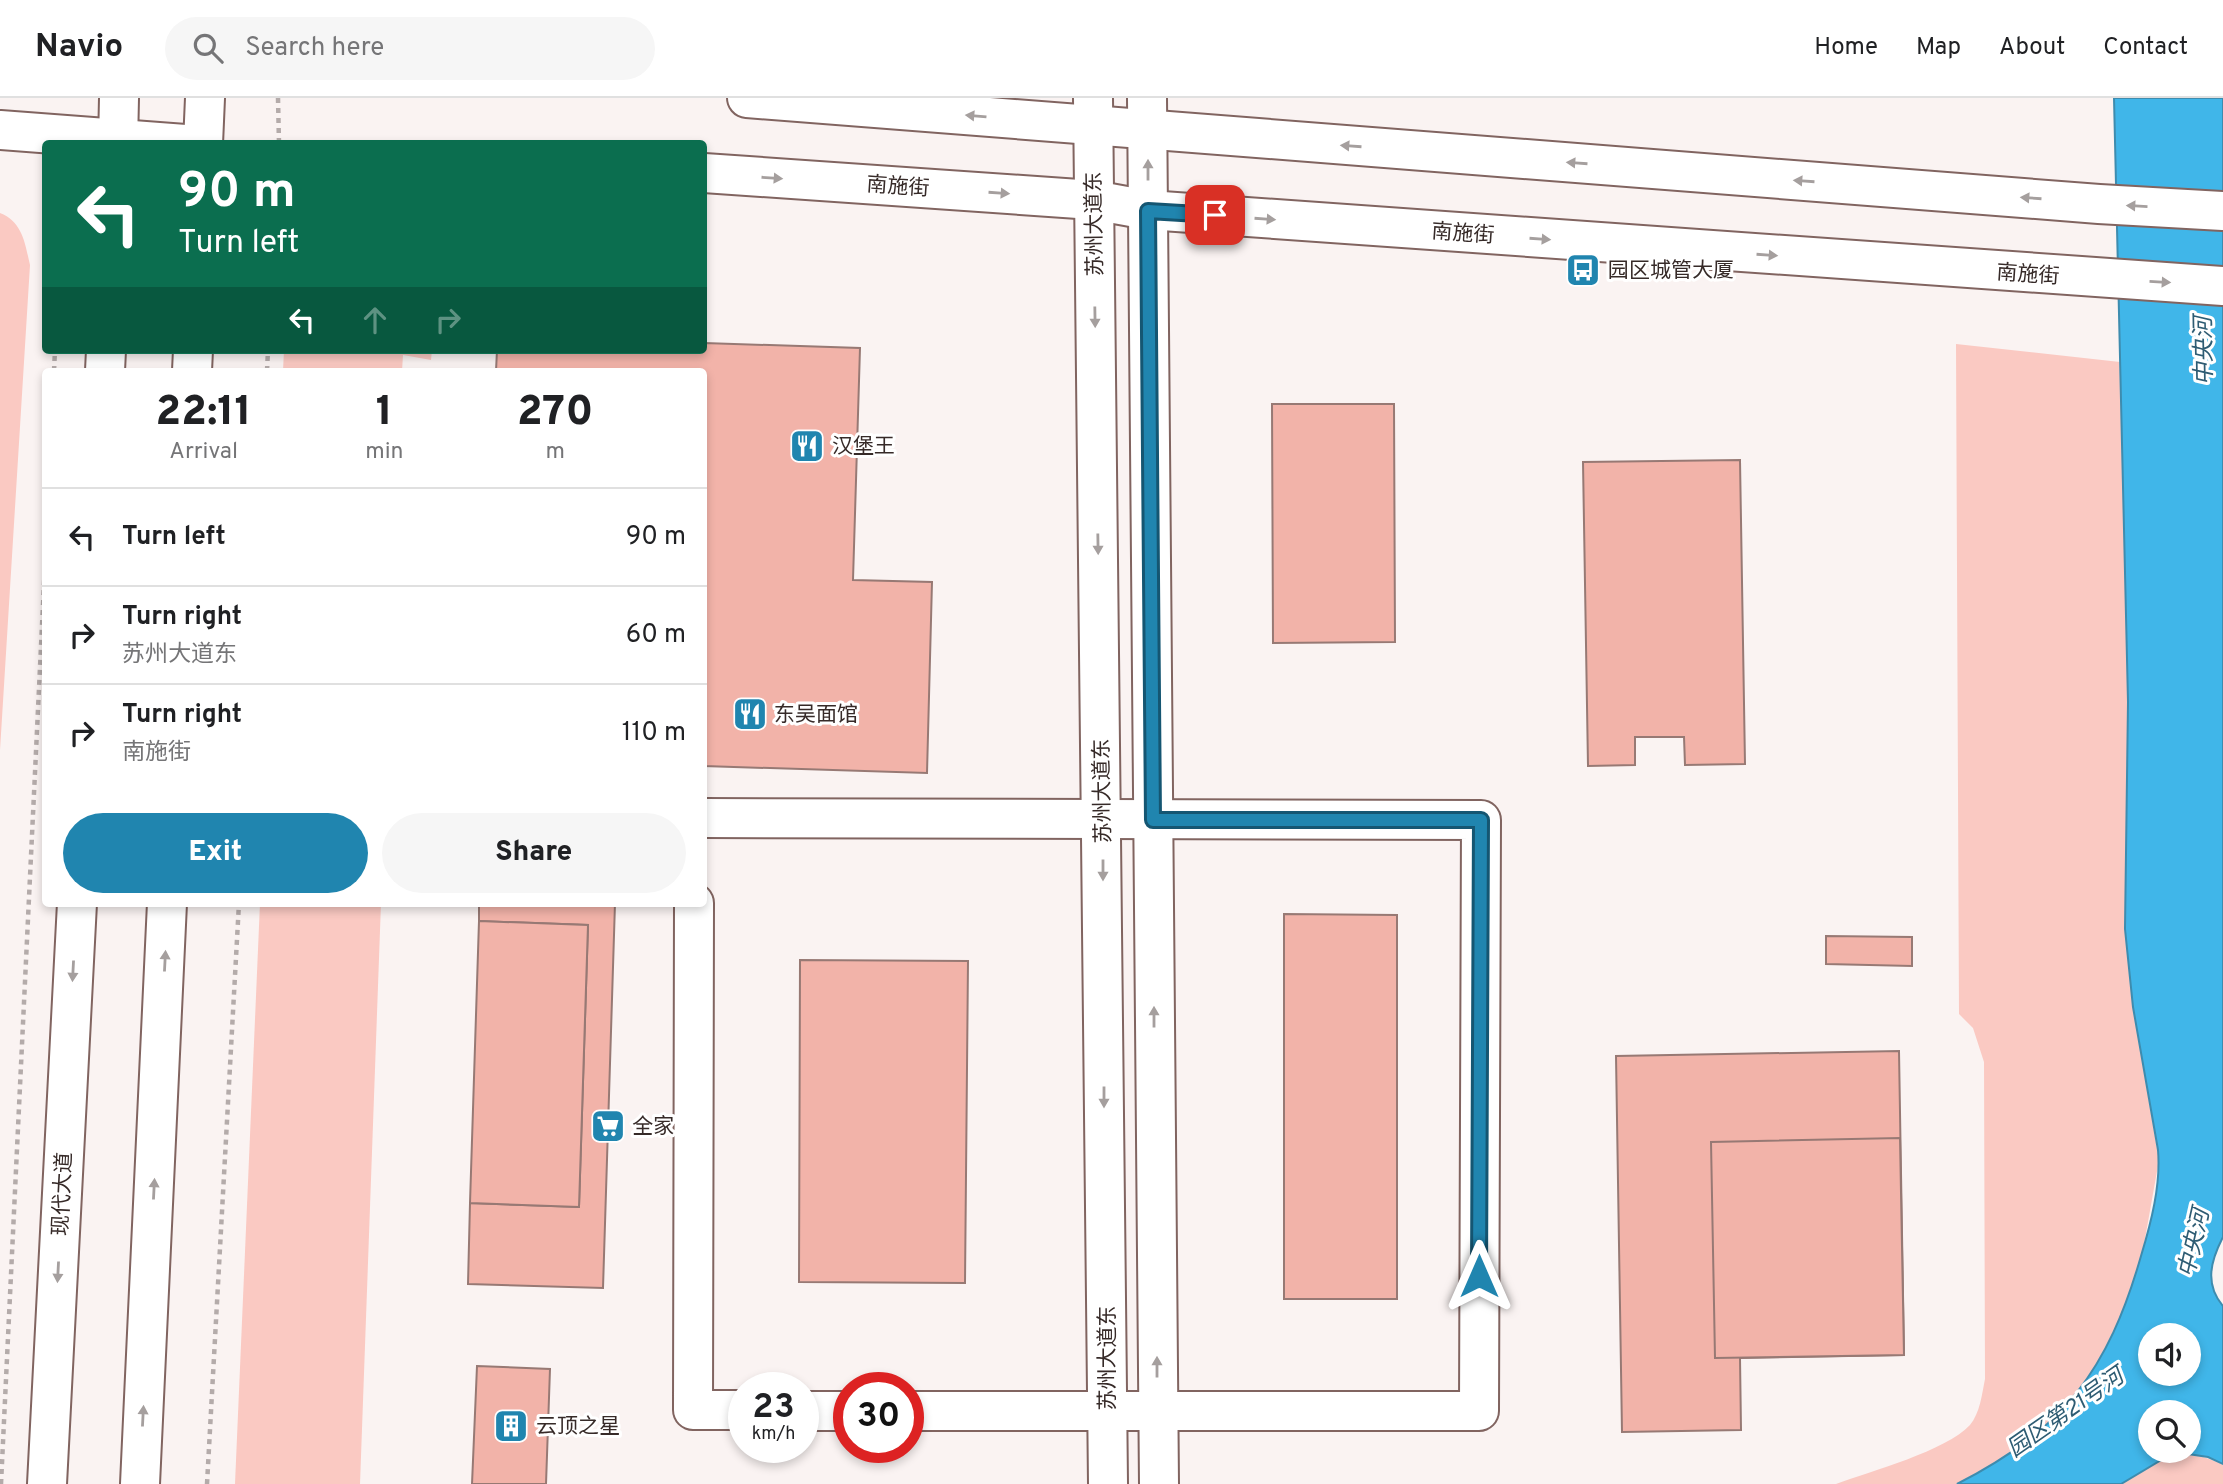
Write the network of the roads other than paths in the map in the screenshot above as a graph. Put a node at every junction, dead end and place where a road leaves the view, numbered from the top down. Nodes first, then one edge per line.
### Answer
1 (119, 98) edge
2 (205, 98) edge
3 (747, 98) edge
4 (1093, 112) edge
5 (1148, 114) edge
6 (0, 130) edge
7 (107, 140) edge
8 (118, 140) edge
9 (203, 140) edge
10 (707, 173) edge
11 (1093, 200) junction
12 (1148, 211) junction
13 (2223, 211) edge
14 (2223, 286) edge
15 (707, 818) edge
16 (1153, 820) junction
17 (1102, 821) junction
18 (77, 907) edge
19 (167, 907) edge
20 (694, 907) edge
21 (728, 1410) edge
22 (924, 1411) edge
23 (1107, 1413) junction
24 (1158, 1413) junction
25 (47, 1484) edge
26 (140, 1484) edge
27 (1108, 1484) edge
28 (1159, 1484) edge

1 - 8 main road
2 - 9 main road
4 -> 3 main road
4 - 5 main road
4 - 11 main road, 苏州大道东
12 -> 5 main road
13 -> 5 main road
6 - 7 main road
10 -> 11 main road, 南施街
11 - 12 main road, 南施街
11 -> 17 main road, 苏州大道东
12 -> 14 main road, 南施街
12 - 16 main road
15 - 17 main road
16 - 17 main road
24 -> 16 main road
16 - 24 main road
17 -> 23 main road, 苏州大道东
18 -> 25 main road, 现代大道
26 -> 19 main road
20 - 21 main road
22 - 23 main road
23 - 24 main road
23 - 27 main road, 苏州大道东
24 - 28 main road

